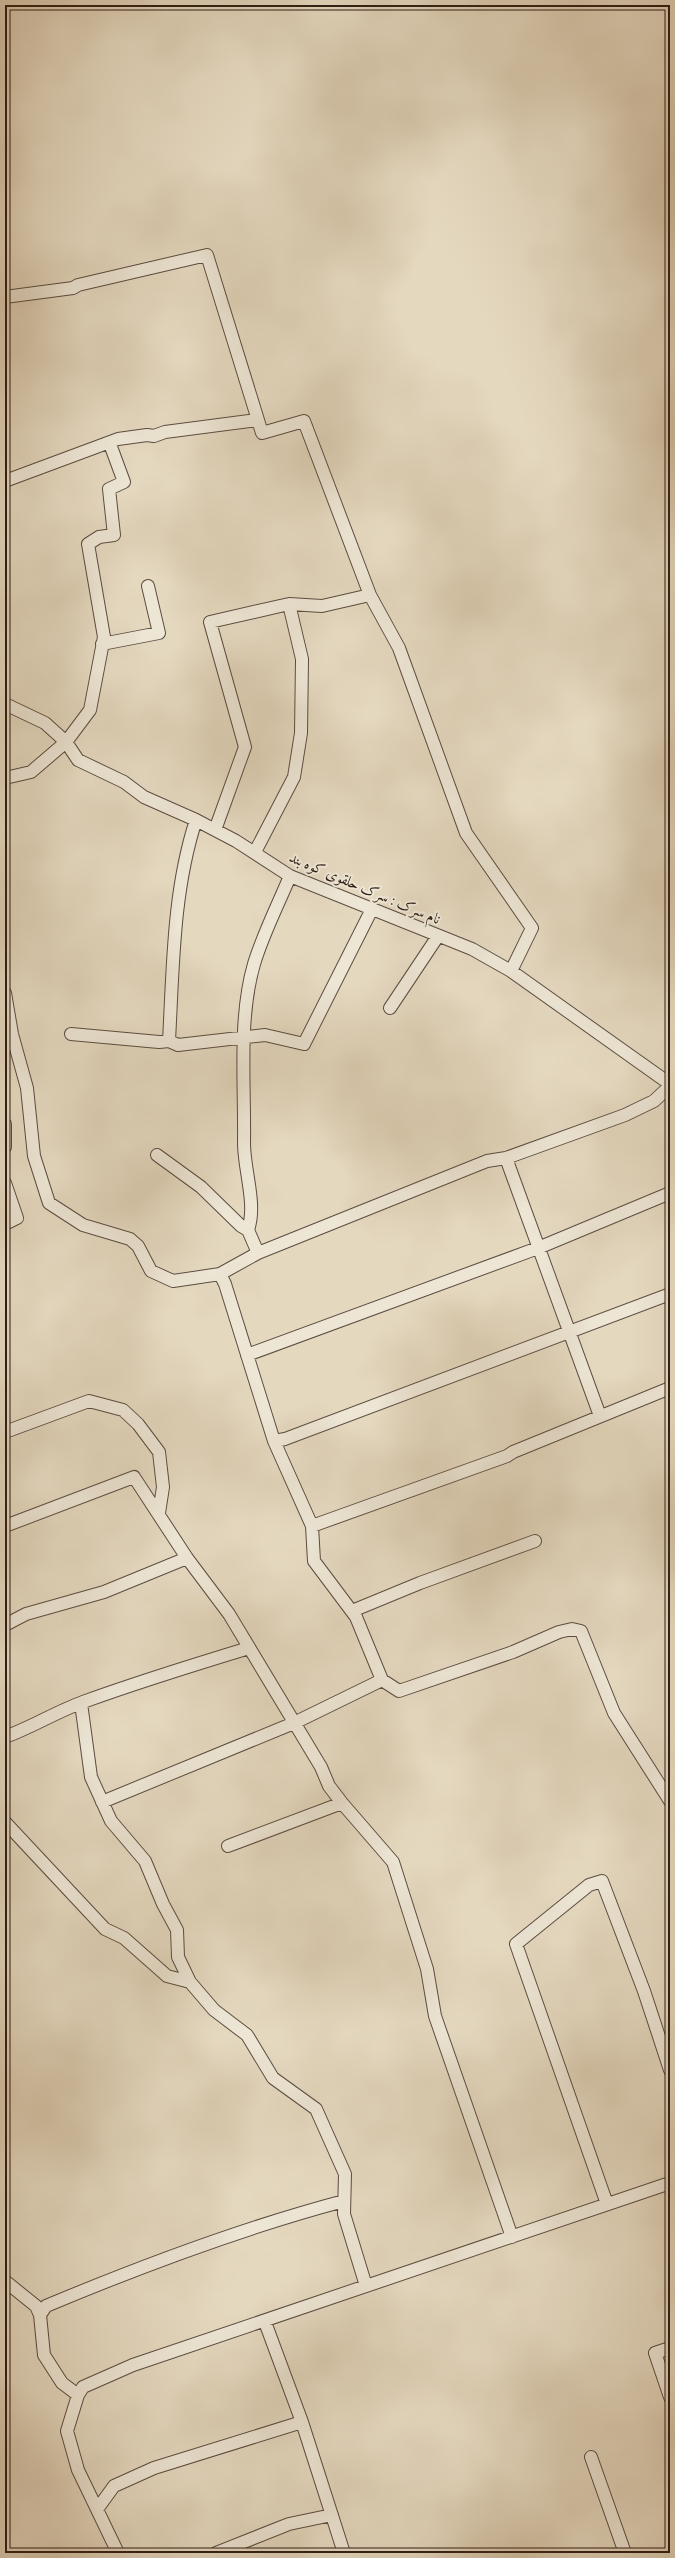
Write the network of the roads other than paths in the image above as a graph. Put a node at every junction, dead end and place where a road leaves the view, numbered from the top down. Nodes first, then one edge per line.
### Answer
1 (5, 297) edge
2 (257, 420) junction
3 (110, 444) junction
4 (5, 481) edge
5 (148, 586) dead end
6 (370, 595) junction
7 (289, 604) junction
8 (102, 644) junction
9 (5, 704) edge
10 (66, 742) junction
11 (5, 778) edge
12 (196, 820) junction
13 (215, 830) junction
14 (255, 852) junction
15 (290, 876) junction
16 (372, 909) junction
17 (438, 936) junction
18 (511, 971) junction
19 (5, 993) edge
20 (390, 1008) dead end
21 (71, 1034) dead end
22 (245, 1037) junction
23 (169, 1041) junction
24 (670, 1085) edge
25 (5, 1124) edge
26 (5, 1147) edge
27 (157, 1155) dead end
28 (506, 1158) junction
29 (5, 1182) edge
30 (670, 1193) edge
31 (5, 1224) edge
32 (248, 1230) junction
33 (538, 1248) junction
34 (258, 1253) junction
35 (220, 1274) junction
36 (670, 1294) edge
37 (569, 1332) junction
38 (247, 1355) junction
39 (670, 1388) edge
40 (600, 1416) junction
41 (5, 1432) edge
42 (274, 1441) junction
43 (159, 1513) junction
44 (5, 1526) edge
45 (312, 1526) junction
46 (535, 1541) dead end
47 (187, 1558) junction
48 (352, 1611) junction
49 (5, 1625) edge
50 (249, 1648) junction
51 (382, 1680) junction
52 (81, 1703) junction
53 (294, 1722) junction
54 (5, 1736) edge
55 (670, 1801) edge
56 (102, 1802) junction
57 (342, 1804) junction
58 (5, 1822) edge
59 (228, 1846) dead end
60 (190, 1982) junction
61 (670, 2070) edge
62 (670, 2183) edge
63 (344, 2201) junction
64 (607, 2204) junction
65 (512, 2237) junction
66 (5, 2281) edge
67 (366, 2286) junction
68 (40, 2315) junction
69 (265, 2322) junction
70 (670, 2348) edge
71 (78, 2395) junction
72 (670, 2397) edge
73 (302, 2422) junction
74 (591, 2457) dead end
75 (98, 2508) junction
76 (332, 2515) junction
77 (118, 2553) edge
78 (216, 2553) edge
79 (344, 2553) edge
80 (625, 2553) edge

1 - 2 street
2 - 3 street
2 - 6 street
3 - 4 street
3 - 8 street
5 - 8 street
6 - 7 street
6 - 18 street
7 - 13 street
7 - 14 street
8 - 10 street
9 - 10 street, نام سرک : سرک حلقوی کوه بند
10 - 11 street
10 - 12 street, نام سرک : سرک حلقوی کوه بند
12 - 13 street, نام سرک : سرک حلقوی کوه بند
12 - 23 street
13 - 14 street, نام سرک : سرک حلقوی کوه بند
14 - 15 street, نام سرک : سرک حلقوی کوه بند
15 - 16 street, نام سرک : سرک حلقوی کوه بند
15 - 22 street
16 - 17 street, نام سرک : سرک حلقوی کوه بند
16 - 22 street
17 - 18 street, نام سرک : سرک حلقوی کوه بند
17 - 20 street
18 - 24 street, نام سرک : سرک حلقوی کوه بند
19 - 35 street
21 - 23 street
22 - 23 street
22 - 32 street
24 - 28 street
25 - 26 street
27 - 32 street
28 - 33 street
28 - 34 street
29 - 31 street
30 - 33 street
32 - 34 street
33 - 37 street
33 - 38 street
34 - 35 street
35 - 38 street
36 - 37 street
37 - 40 street
37 - 42 street
38 - 42 street
39 - 40 street
40 - 45 street
41 - 43 street
42 - 45 street
43 - 44 street
43 - 47 street
45 - 48 street
46 - 48 street
47 - 49 street
47 - 50 street
48 - 51 street
50 - 52 street
50 - 53 street
51 - 53 street
51 - 55 street
52 - 54 street
52 - 56 street
53 - 56 street
53 - 57 street
56 - 60 street
57 - 59 street
57 - 65 street
58 - 60 street
60 - 63 street
61 - 64 street
62 - 64 street
63 - 67 street
63 - 68 street
64 - 65 street
65 - 67 street
66 - 68 street
67 - 69 street
68 - 71 street
69 - 71 street
69 - 73 street
70 - 72 street
71 - 75 street
73 - 75 street
73 - 76 street
74 - 80 street
75 - 77 street
76 - 78 street
76 - 79 street

